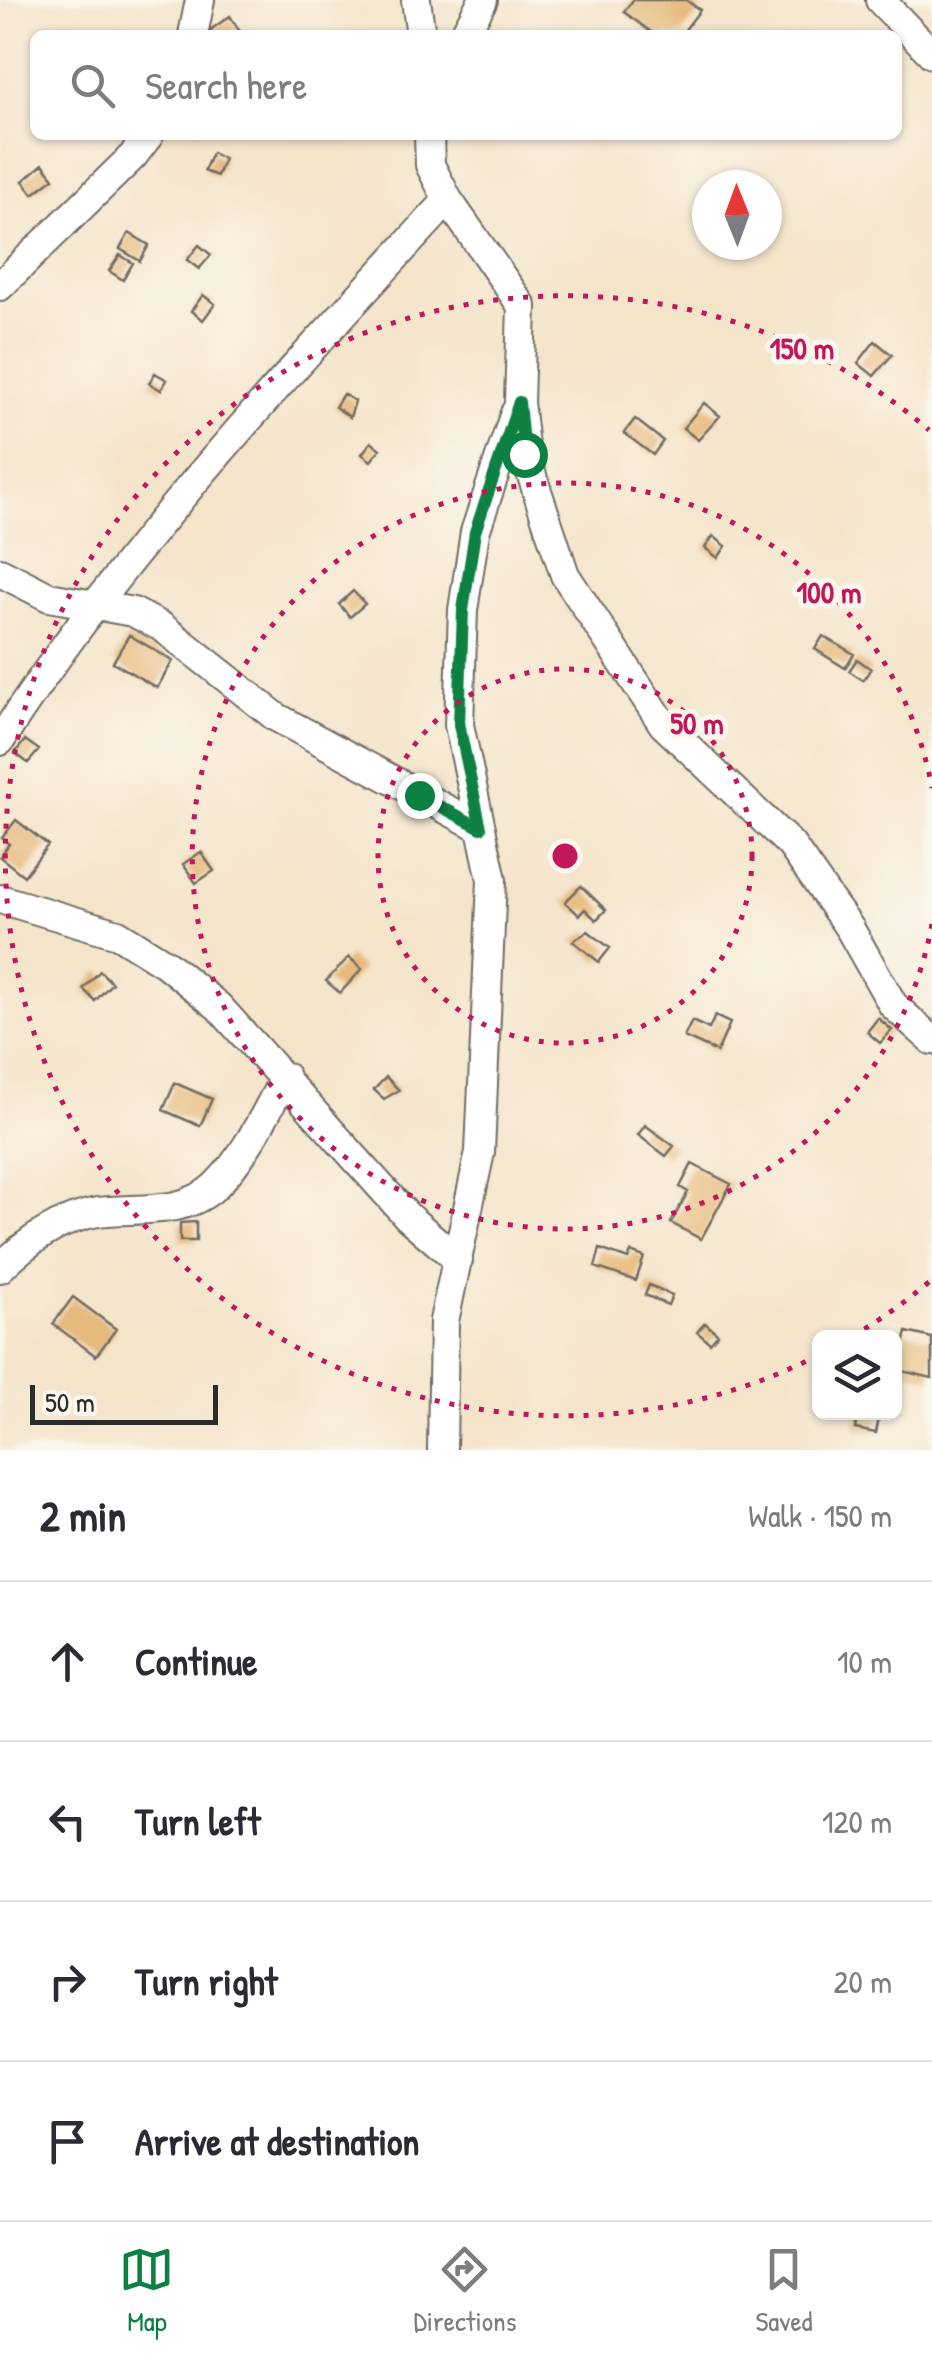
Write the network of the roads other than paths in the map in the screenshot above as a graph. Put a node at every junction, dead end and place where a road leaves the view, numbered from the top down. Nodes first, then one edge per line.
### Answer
1 (200, 0) edge
2 (416, 0) edge
3 (483, 0) edge
4 (880, 0) edge
5 (194, 30) edge
6 (420, 30) edge
7 (467, 30) edge
8 (932, 54) edge
9 (145, 140) edge
10 (429, 140) edge
11 (448, 200) junction
12 (0, 286) edge
13 (519, 402) junction
14 (0, 572) edge
15 (99, 604) junction
16 (0, 741) edge
17 (481, 828) junction
18 (0, 899) edge
19 (932, 1040) edge
20 (286, 1077) junction
21 (458, 1260) junction
22 (0, 1268) edge
23 (442, 1450) edge

1 - 5 street
2 - 6 street
3 - 7 street
4 - 8 street
9 - 12 street
10 - 11 street
11 - 13 street
11 - 15 street
13 - 17 street
13 - 19 street
14 - 15 street
15 - 16 street
15 - 17 street
17 - 21 street
18 - 20 street
20 - 21 street
20 - 22 street
21 - 23 street

